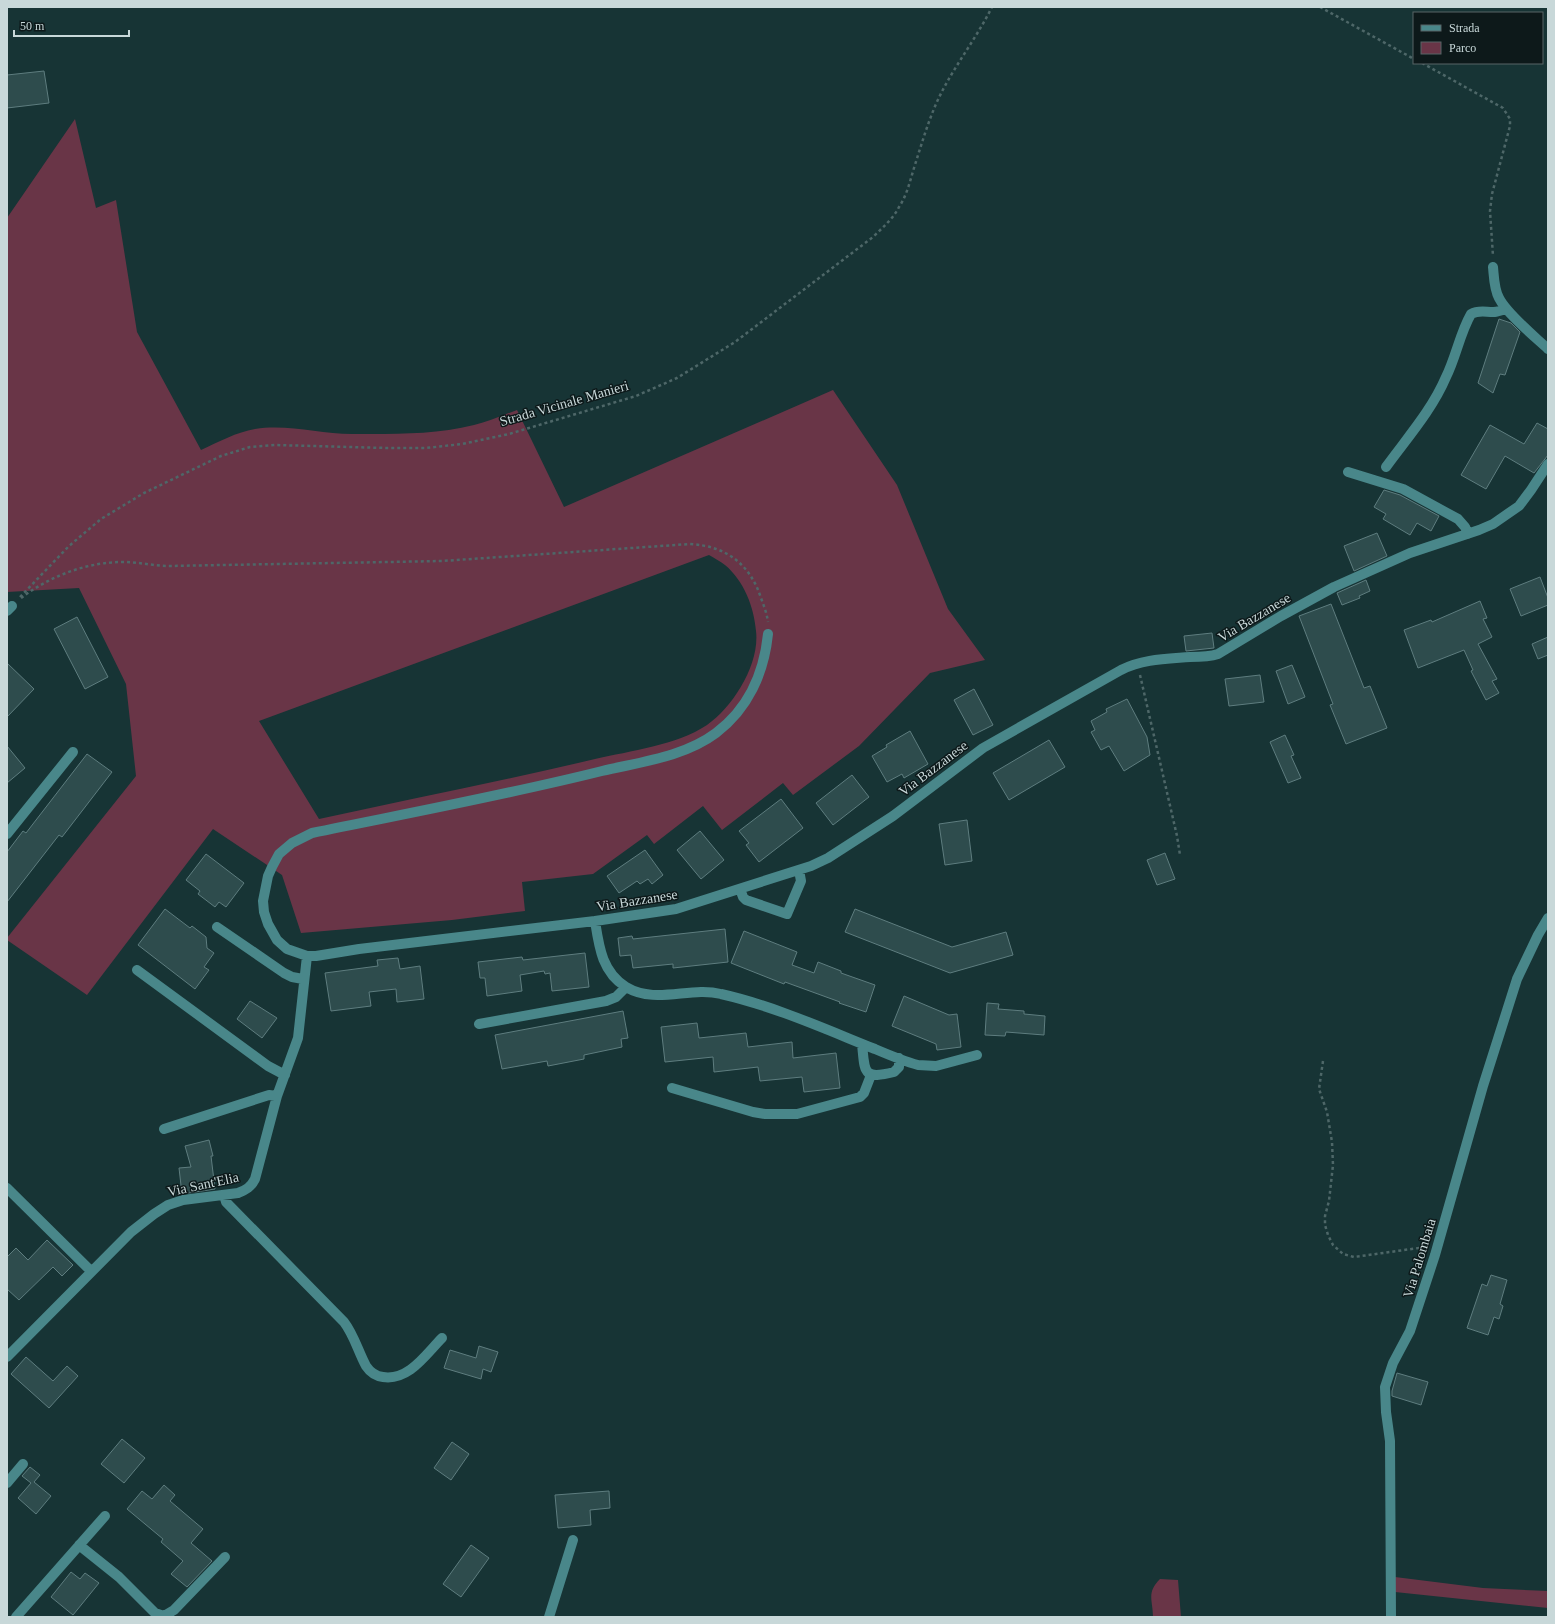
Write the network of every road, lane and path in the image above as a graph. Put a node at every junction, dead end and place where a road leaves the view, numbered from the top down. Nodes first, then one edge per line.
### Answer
1 (992, 7) edge
2 (1320, 7) edge
3 (1413, 58) edge
4 (1424, 64) edge
5 (1493, 267) joint
6 (1506, 308) junction
7 (1548, 349) edge
8 (1548, 464) edge
9 (1386, 467) dead end
10 (1348, 472) dead end
11 (1468, 534) junction
12 (9, 609) edge
13 (768, 634) joint
14 (1138, 663) junction
15 (73, 752) dead end
16 (7, 834) edge
17 (1180, 855) dead end
18 (799, 870) junction
19 (740, 889) junction
20 (1548, 918) edge
21 (595, 921) junction
22 (217, 927) dead end
23 (307, 956) junction
24 (137, 970) dead end
25 (303, 979) junction
26 (626, 986) junction
27 (479, 1024) dead end
28 (862, 1044) junction
29 (977, 1054) dead end
30 (899, 1058) junction
31 (1323, 1061) dead end
32 (285, 1075) junction
33 (871, 1075) junction
34 (672, 1088) dead end
35 (277, 1096) junction
36 (164, 1129) dead end
37 (7, 1188) edge
38 (224, 1195) junction
39 (1438, 1245) junction
40 (92, 1272) junction
41 (442, 1338) dead end
42 (7, 1357) edge
43 (23, 1464) dead end
44 (7, 1483) edge
45 (105, 1516) dead end
46 (573, 1540) dead end
47 (79, 1545) junction
48 (225, 1557) dead end
49 (16, 1617) edge
50 (549, 1617) edge
51 (1391, 1617) edge

1 - 12 path, Strada Vicinale Manieri
2 - 3 path
4 - 5 path
5 - 6 street
6 - 7 street
6 - 9 street
8 - 11 street, Via Bazzanese
10 - 11 street
11 - 14 street, Via Bazzanese
12 - 13 path
13 - 23 street, Via Bazzanese
14 - 17 path
14 - 18 street, Via Bazzanese
15 - 16 street
18 - 19 street, Via Bazzanese
18 - 19 street
19 - 21 street, Via Bazzanese
20 - 39 street, Via Palombaia
21 - 23 street, Via Bazzanese
21 - 26 street
22 - 25 street
23 - 25 street, Via Sant'Elia
24 - 32 street
25 - 32 street, Via Sant'Elia
26 - 27 street
26 - 28 street
28 - 30 street
28 - 33 street
29 - 30 street
30 - 33 street
31 - 39 path
32 - 35 street, Via Sant'Elia
33 - 34 street
35 - 36 street
35 - 38 street, Via Sant'Elia
37 - 40 street
38 - 40 street, Via Sant'Elia
38 - 41 street
39 - 51 street, Via Palombaia
40 - 42 street, Via Sant'Elia
43 - 44 street
45 - 47 street
46 - 50 street
47 - 48 street
47 - 49 street

